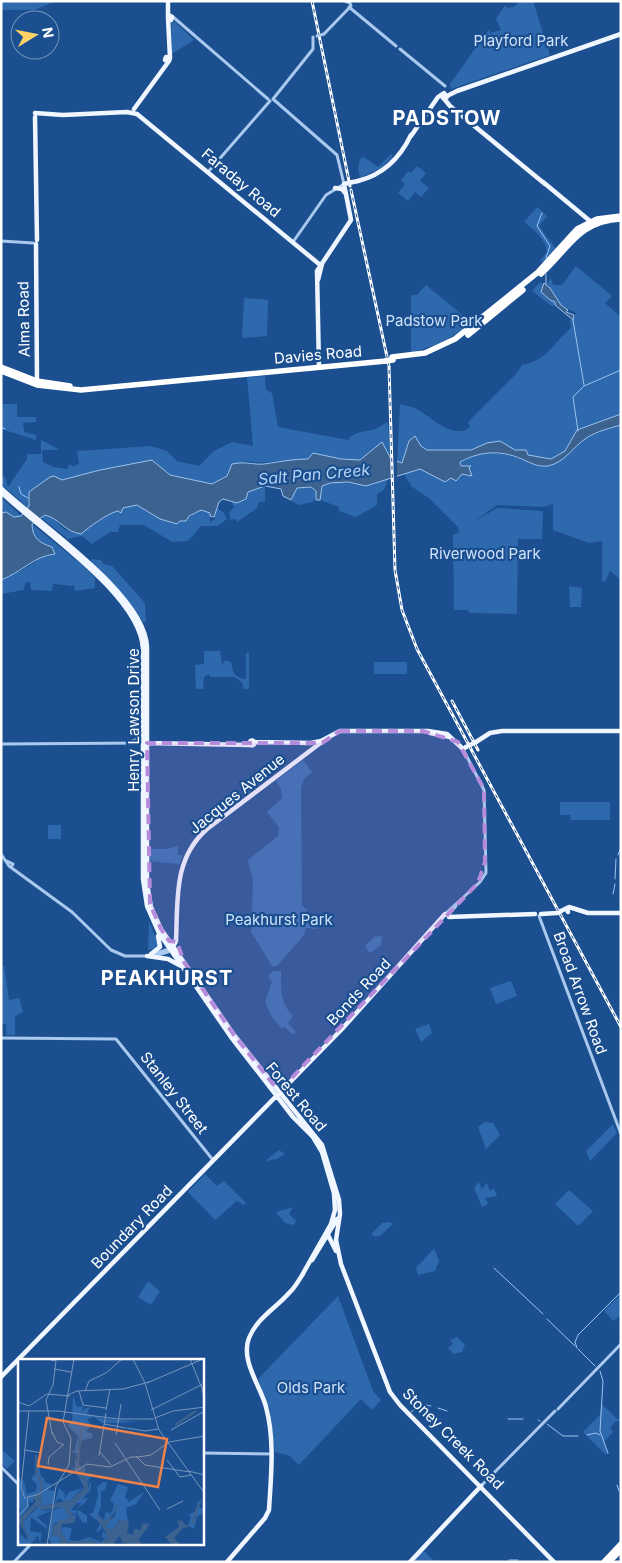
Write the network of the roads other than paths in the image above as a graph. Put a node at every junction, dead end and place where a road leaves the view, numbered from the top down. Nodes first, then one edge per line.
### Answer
1 (169, 4) edge
2 (348, 4) edge
3 (170, 18) junction
4 (621, 34) edge
5 (444, 96) junction
6 (270, 99) junction
7 (135, 111) junction
8 (208, 172) junction
9 (342, 174) junction
10 (346, 184) junction
11 (336, 188) junction
12 (347, 195) junction
13 (621, 216) edge
14 (621, 219) edge
15 (592, 223) junction
16 (1, 241) edge
17 (35, 242) junction
18 (292, 243) junction
19 (319, 269) junction
20 (494, 313) junction
21 (476, 323) junction
22 (389, 359) junction
23 (319, 366) junction
24 (1, 367) edge
25 (36, 370) junction
26 (1, 372) edge
27 (27, 378) junction
28 (37, 383) junction
29 (1, 488) edge
30 (1, 492) edge
31 (20, 507) junction
32 (98, 575) junction
33 (146, 723) junction
34 (621, 731) edge
35 (143, 732) junction
36 (327, 738) junction
37 (130, 743) junction
38 (145, 743) junction
39 (311, 743) junction
40 (1, 744) edge
41 (161, 744) junction
42 (464, 748) junction
43 (309, 752) junction
44 (1, 854) edge
45 (458, 903) junction
46 (621, 913) edge
47 (449, 915) junction
48 (538, 915) junction
49 (154, 924) junction
50 (176, 937) junction
51 (170, 941) junction
52 (172, 948) junction
53 (149, 955) junction
54 (183, 964) junction
55 (1, 1038) edge
56 (272, 1084) junction
57 (285, 1088) junction
58 (278, 1094) junction
59 (286, 1101) junction
60 (621, 1134) edge
61 (213, 1161) junction
62 (340, 1203) junction
63 (340, 1214) joint
64 (328, 1233) junction
65 (332, 1242) junction
66 (321, 1246) junction
67 (338, 1251) junction
68 (342, 1264) junction
69 (301, 1277) junction
70 (621, 1344) edge
71 (19, 1359) edge
72 (18, 1360) edge
73 (1, 1377) edge
74 (204, 1453) edge
75 (272, 1454) junction
76 (1, 1467) edge
77 (18, 1484) edge
78 (481, 1486) junction
79 (621, 1544) edge
80 (29, 1546) edge
81 (621, 1550) edge
82 (14, 1562) edge
83 (227, 1562) edge
84 (410, 1562) edge
85 (556, 1562) edge
86 (604, 1562) edge
87 (609, 1562) edge

1 - 3 main road
2 - 5 street
2 - 6 street, bridge
3 - 6 street
3 - 7 main road
4 - 5 main road
5 - 10 main road, bridge
5 - 15 main road
6 - 8 street
6 - 9 street
7 - 8 main road, Faraday Road
7 - 17 main road, Alma Road
8 - 18 main road, Faraday Road
9 - 10 street
9 - 11 street
10 - 11 street
10 - 12 main road
11 - 12 main road
11 - 18 street
12 - 19 main road
13 - 15 highway
14 - 15 highway
15 - 20 highway, Davies Road
15 - 21 highway, Davies Road
16 - 17 street
17 - 25 main road, Alma Road
18 - 19 main road, Faraday Road
19 - 23 main road
20 - 21 highway
20 - 22 highway, Davies Road
21 - 22 highway, Davies Road
22 - 23 highway, Davies Road
23 - 28 highway, Davies Road
24 - 27 highway, Davies Road
25 - 27 main road
25 - 28 main road, Alma Road
26 - 28 highway, Davies Road
27 - 28 highway, Davies Road
29 - 31 main road, Henry Lawson Drive
30 - 31 main road, Henry Lawson Drive
31 - 32 main road, Henry Lawson Drive
32 - 33 main road, Henry Lawson Drive
32 - 35 main road, Henry Lawson Drive
33 - 38 main road, Henry Lawson Drive
33 - 41 main road
34 - 42 main road, bridge
35 - 37 main road
35 - 38 main road, Henry Lawson Drive
36 - 39 main road
36 - 42 main road
36 - 43 main road, Jacques Avenue
37 - 38 street
37 - 40 street
38 - 41 main road
38 - 49 main road, Henry Lawson Drive
38 - 51 main road, Henry Lawson Drive
39 - 41 main road
39 - 43 main road
42 - 45 street
43 - 50 main road, Jacques Avenue
44 - 53 street
45 - 47 street
45 - 47 street
46 - 48 main road
47 - 48 main road
47 - 57 main road, Bonds Road
48 - 60 street, Broad Arrow Road
49 - 52 main road, Henry Lawson Drive
49 - 53 main road
50 - 51 main road
50 - 52 main road, Jacques Avenue
50 - 54 main road
51 - 52 main road, Henry Lawson Drive
52 - 53 street
52 - 54 main road, Forest Road
53 - 54 main road
54 - 56 main road, Forest Road
54 - 58 main road, Forest Road
55 - 61 street, Stanley Street
56 - 57 main road
56 - 58 main road, Forest Road
57 - 58 main road, Bonds Road
57 - 59 main road
58 - 59 main road, Forest Road
58 - 61 main road, Boundary Road
58 - 64 main road, Forest Road
59 - 62 main road, Forest Road
61 - 71 main road, Boundary Road
62 - 63 main road, Forest Road
62 - 64 main road, Forest Road
63 - 67 main road, Stoney Creek Road
64 - 65 main road, Stoney Creek Road
64 - 66 main road, Forest Road
64 - 67 main road, Stoney Creek Road
64 - 69 main road, Forest Road
65 - 66 main road
65 - 68 main road, Stoney Creek Road
66 - 69 main road, Forest Road
67 - 68 main road, Stoney Creek Road
68 - 78 main road, Stoney Creek Road
69 - 75 main road, Forest Road
70 - 78 street
72 - 73 main road, Boundary Road
74 - 75 street
75 - 83 main road, Forest Road
76 - 77 street
78 - 84 main road
78 - 85 main road, Stoney Creek Road
79 - 86 highway
80 - 82 street
81 - 87 highway

